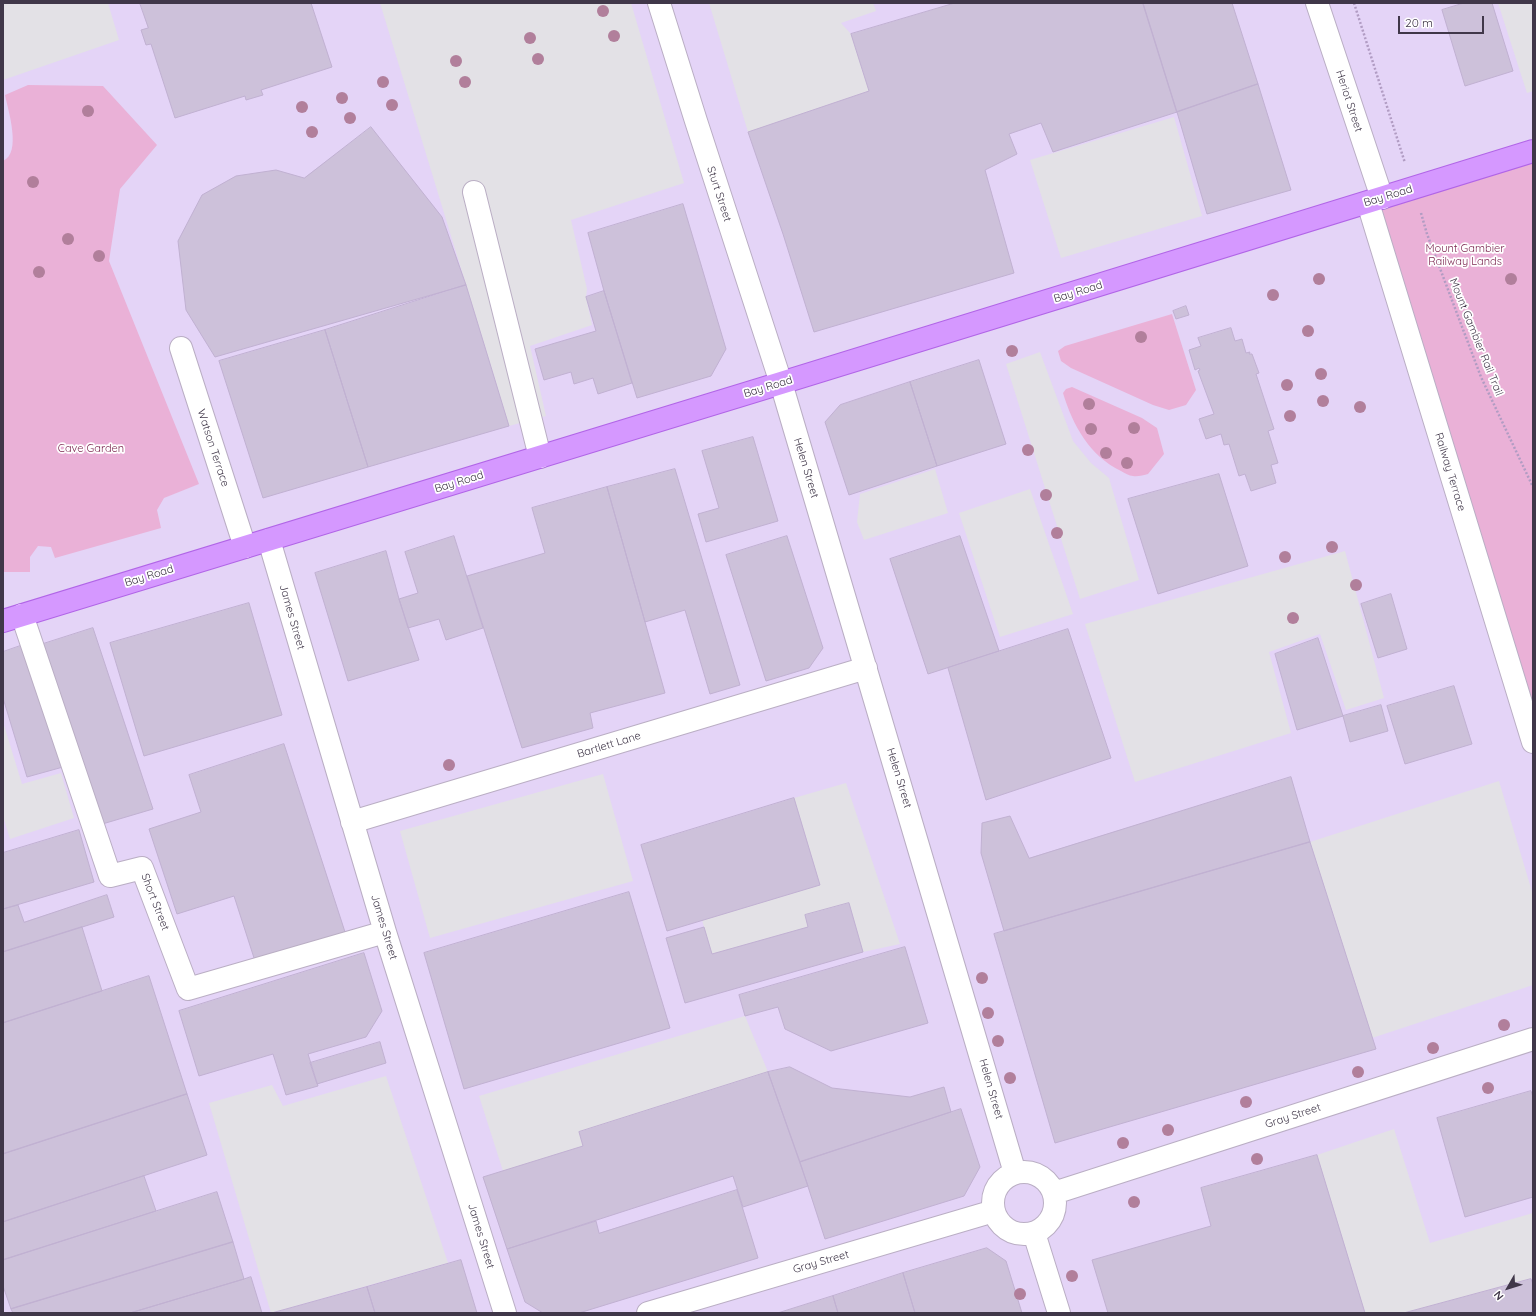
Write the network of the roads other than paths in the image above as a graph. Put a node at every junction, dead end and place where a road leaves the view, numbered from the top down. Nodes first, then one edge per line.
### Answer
1 (660, 3) edge
2 (1317, 3) edge
3 (1533, 151) edge
4 (474, 192) dead end
5 (1375, 200) junction
6 (181, 348) dead end
7 (781, 383) junction
8 (540, 457) junction
9 (269, 540) junction
10 (245, 547) junction
11 (13, 618) edge
12 (866, 668) junction
13 (1533, 742) edge
14 (352, 822) junction
15 (385, 932) junction
16 (1533, 1040) edge
17 (1015, 1173) junction
18 (1054, 1193) junction
19 (994, 1211) junction
20 (1034, 1233) junction
21 (505, 1313) edge
22 (648, 1313) edge
23 (1059, 1313) edge

1 - 7 street, Sturt Street
2 - 5 street, Heriot Street
3 - 5 main road, Bay Road
4 - 8 street
5 - 7 main road, Bay Road
5 - 13 street, Railway Terrace
6 - 10 street, Watson Terrace
7 - 8 main road, Bay Road
7 - 12 street, Helen Street
8 - 9 main road, Bay Road
9 - 10 main road, Bay Road
9 - 14 street, James Street
10 - 11 main road, Bay Road
11 - 15 street, Short Street
12 - 14 street, Bartlett Lane
12 - 17 street, Helen Street
14 - 15 street, James Street
15 - 21 street, James Street
16 - 18 street, Gray Street
17 - 18 street
17 - 19 street
18 - 20 street
19 - 20 street
19 - 22 street, Gray Street
20 - 23 street

